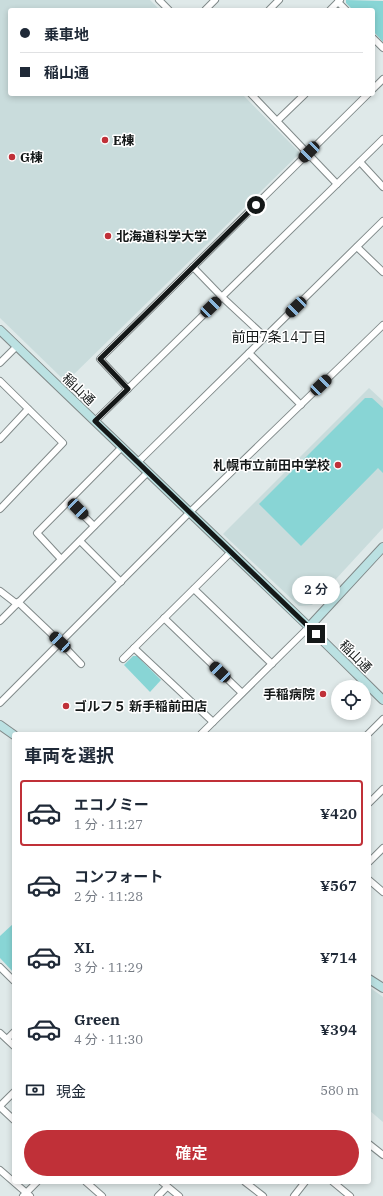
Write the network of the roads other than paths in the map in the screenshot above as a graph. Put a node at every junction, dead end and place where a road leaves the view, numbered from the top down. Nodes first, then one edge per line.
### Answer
1 (159, 0) edge
2 (215, 0) edge
3 (279, 0) edge
4 (167, 8) edge
5 (207, 8) edge
6 (270, 8) edge
7 (375, 40) edge
8 (383, 48) edge
9 (383, 79) edge
10 (375, 87) edge
11 (253, 96) edge
12 (303, 96) edge
13 (366, 96) edge
14 (278, 121) junction
15 (383, 139) edge
16 (309, 152) junction
17 (360, 162) junction
18 (338, 184) junction
19 (383, 186) edge
20 (383, 221) edge
21 (357, 247) junction
22 (193, 267) junction
23 (383, 272) edge
24 (222, 297) junction
25 (383, 325) edge
26 (0, 330) edge
27 (265, 337) junction
28 (17, 346) junction
29 (249, 353) junction
30 (0, 363) edge
31 (0, 381) edge
32 (128, 389) junction
33 (300, 405) junction
34 (28, 409) junction
35 (95, 421) junction
36 (0, 439) edge
37 (122, 447) junction
38 (138, 462) junction
39 (148, 472) junction
40 (69, 501) junction
41 (0, 510) edge
42 (190, 512) junction
43 (94, 526) junction
44 (80, 540) junction
45 (383, 547) edge
46 (231, 552) junction
47 (61, 559) junction
48 (121, 582) junction
49 (194, 589) junction
50 (0, 591) edge
51 (18, 603) junction
52 (164, 618) junction
53 (0, 621) edge
54 (310, 627) junction
55 (60, 642) junction
56 (134, 648) junction
57 (123, 659) dead end
58 (81, 664) dead end
59 (272, 664) junction
60 (242, 693) junction
61 (383, 700) edge
62 (0, 702) edge
63 (383, 719) edge
64 (213, 722) junction
65 (0, 725) edge
66 (203, 732) edge
67 (370, 732) edge
68 (12, 734) edge
69 (383, 789) edge
70 (371, 801) edge
71 (383, 848) edge
72 (371, 860) edge
73 (371, 882) edge
74 (383, 892) edge
75 (0, 967) edge
76 (12, 979) edge
77 (371, 980) edge
78 (383, 988) edge
79 (0, 1033) edge
80 (12, 1034) edge
81 (7, 1039) junction
82 (12, 1044) edge
83 (12, 1094) edge
84 (0, 1107) edge
85 (12, 1118) edge
86 (371, 1146) edge
87 (383, 1155) edge
88 (0, 1170) edge
89 (12, 1182) edge
90 (15, 1184) edge
91 (35, 1184) edge
92 (88, 1184) edge
93 (164, 1184) edge
94 (248, 1184) edge
95 (304, 1184) edge
96 (335, 1184) edge
97 (167, 1187) junction
98 (26, 1195) edge
99 (102, 1196) edge
100 (158, 1196) edge
101 (179, 1196) edge
102 (263, 1196) edge
103 (294, 1196) edge
104 (350, 1196) edge

1 - 4 street
2 - 5 street
3 - 6 street
7 - 8 street
9 - 10 street
11 - 14 street
12 - 14 street
13 - 16 street
14 - 16 street
15 - 17 street
16 - 18 street
16 - 22 street
17 - 18 street
17 - 19 street
18 - 24 street
20 - 21 street
21 - 23 street
21 - 27 street
22 - 24 street
22 - 32 street
24 - 27 street
24 - 32 street
25 - 33 street
26 - 28 street, 稲山通
27 - 29 street
28 - 30 street
28 - 35 street, 稲山通
29 - 33 street
29 - 38 street
31 - 34 street
32 - 35 street
33 - 42 street
34 - 36 street
34 - 41 street
35 - 37 street, 稲山通
37 - 38 street, 稲山通
37 - 40 street
38 - 39 street, 稲山通
39 - 42 street, 稲山通
39 - 43 street
40 - 43 street
40 - 47 street
42 - 46 street, 稲山通
42 - 48 street
43 - 44 street
44 - 47 street
44 - 48 street
45 - 54 street
46 - 49 street
46 - 54 street, 稲山通
47 - 51 street
48 - 55 street
49 - 52 street
49 - 59 street
50 - 51 street
51 - 53 street
51 - 55 street
52 - 56 street
52 - 60 street
54 - 59 street
54 - 61 street, 稲山通
55 - 58 street
55 - 62 street
56 - 57 street
56 - 64 street
59 - 60 street
60 - 64 street
63 - 67 street
64 - 66 street
65 - 68 street
69 - 70 street
71 - 72 street
73 - 74 street
75 - 76 street
77 - 78 street
79 - 81 street
80 - 81 street
81 - 82 street
83 - 84 street
84 - 85 street
86 - 87 street
88 - 89 street
90 - 98 street
91 - 98 street
92 - 99 street
93 - 97 street
94 - 102 street
95 - 103 street
96 - 104 street
97 - 100 street
97 - 101 street

